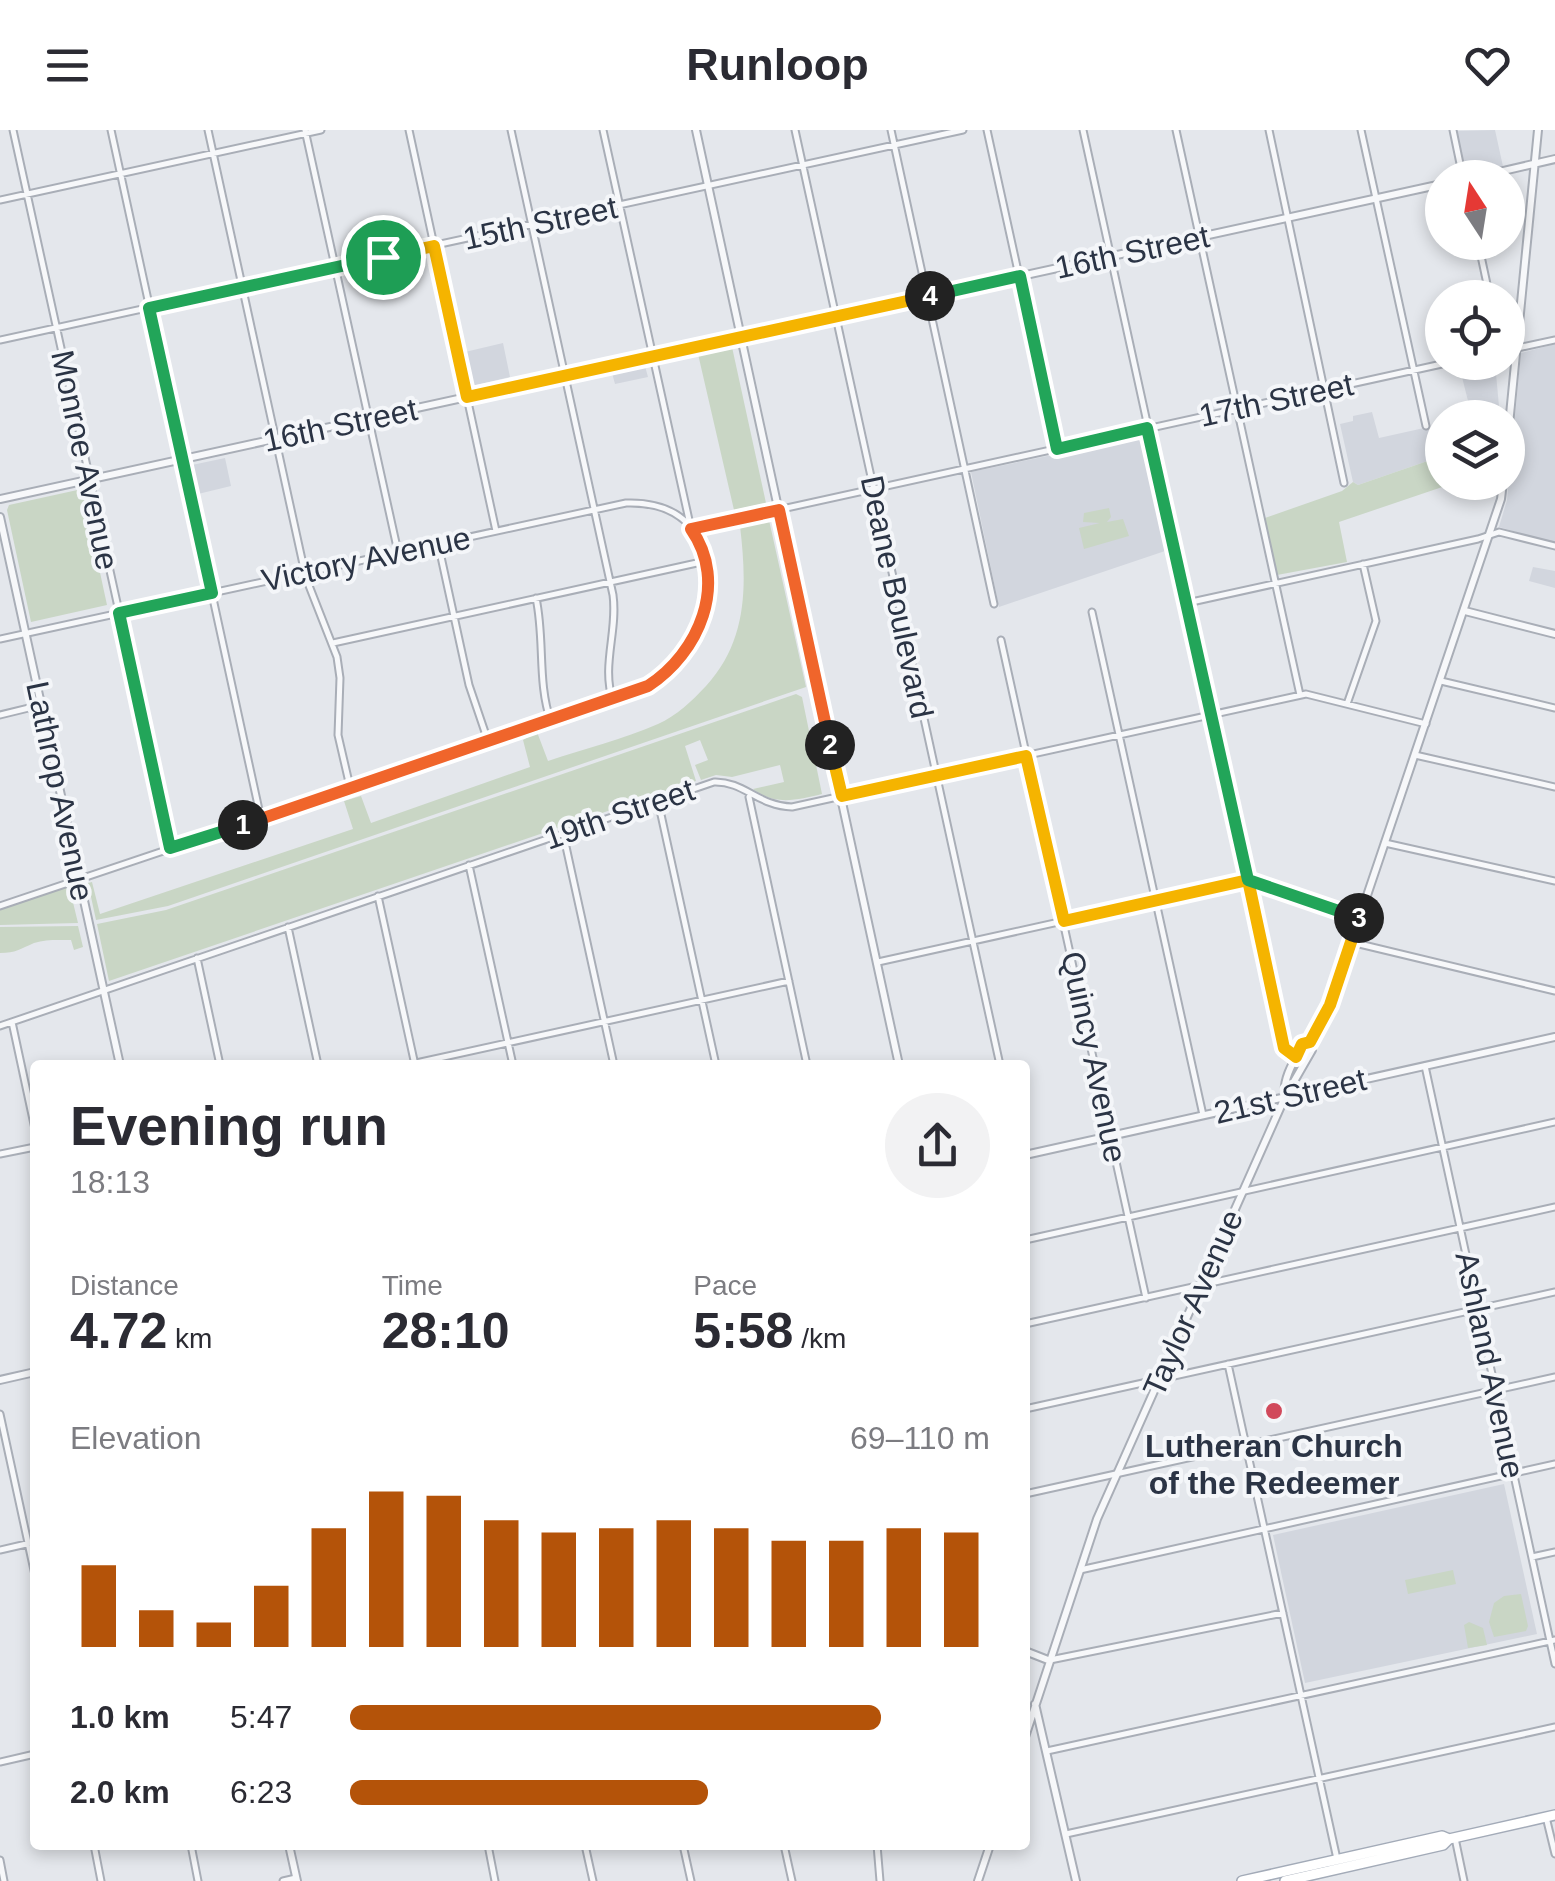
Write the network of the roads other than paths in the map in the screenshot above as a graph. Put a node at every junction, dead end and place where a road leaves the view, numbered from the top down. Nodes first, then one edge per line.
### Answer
1 (14, 130) edge
2 (111, 130) edge
3 (208, 130) edge
4 (321, 130) edge
5 (409, 130) edge
6 (511, 130) edge
7 (603, 130) edge
8 (696, 130) edge
9 (795, 130) edge
10 (891, 130) edge
11 (963, 130) edge
12 (988, 130) edge
13 (1084, 130) edge
14 (1176, 130) edge
15 (1269, 130) edge
16 (1361, 130) edge
17 (1453, 130) edge
18 (1538, 130) edge
19 (306, 132) edge
20 (894, 145) junction
21 (213, 154) junction
22 (1459, 160) edge
23 (1555, 160) edge
24 (1534, 164) junction
25 (803, 165) junction
26 (1525, 166) edge
27 (120, 174) junction
28 (708, 186) junction
29 (1425, 188) edge
30 (28, 194) junction
31 (1376, 198) junction
32 (0, 200) edge
33 (620, 205) junction
34 (1288, 218) junction
35 (532, 224) junction
36 (1200, 237) junction
37 (434, 246) junction
38 (1111, 256) junction
39 (336, 267) junction
40 (1020, 276) junction
41 (1520, 280) edge
42 (242, 288) junction
43 (928, 296) junction
44 (149, 308) junction
45 (836, 316) junction
46 (56, 328) junction
47 (741, 337) junction
48 (0, 340) edge
49 (1555, 340) edge
50 (1525, 347) edge
51 (652, 357) junction
52 (1425, 368) edge
53 (1412, 371) junction
54 (565, 376) junction
55 (1324, 389) junction
56 (467, 397) junction
57 (1235, 409) junction
58 (368, 419) junction
59 (1425, 422) edge
60 (1147, 428) junction
61 (276, 439) junction
62 (1057, 449) junction
63 (182, 459) junction
64 (966, 469) junction
65 (90, 480) junction
66 (1344, 483) dead end
67 (874, 489) junction
68 (0, 499) edge
69 (1498, 500) edge
70 (594, 510) junction
71 (779, 510) junction
72 (0, 517) edge
73 (691, 529) junction
74 (496, 531) junction
75 (1490, 533) junction
76 (438, 544) junction
77 (1555, 546) edge
78 (398, 552) junction
79 (706, 561) junction
80 (1363, 564) junction
81 (305, 572) junction
82 (610, 582) junction
83 (1274, 583) junction
84 (212, 593) junction
85 (536, 598) junction
86 (1187, 602) junction
87 (994, 604) dead end
88 (1465, 611) junction
89 (1092, 612) dead end
90 (119, 613) junction
91 (454, 616) junction
92 (26, 634) junction
93 (1555, 634) edge
94 (0, 639) edge
95 (1001, 640) dead end
96 (333, 643) junction
97 (1441, 681) junction
98 (1300, 696) junction
99 (613, 701) junction
100 (1347, 704) junction
101 (41, 705) junction
102 (1555, 708) edge
103 (0, 714) edge
104 (1212, 715) junction
105 (551, 722) junction
106 (1426, 724) junction
107 (1120, 735) junction
108 (488, 744) junction
109 (1415, 755) junction
110 (1026, 756) junction
111 (936, 776) junction
112 (1555, 787) edge
113 (350, 791) junction
114 (748, 794) junction
115 (842, 796) junction
116 (658, 801) junction
117 (261, 819) junction
118 (564, 833) junction
119 (1385, 843) junction
120 (170, 848) junction
121 (469, 866) junction
122 (79, 878) junction
123 (1248, 880) junction
124 (1555, 881) edge
125 (378, 896) junction
126 (1156, 900) junction
127 (0, 906) edge
128 (1360, 918) junction
129 (1064, 921) junction
130 (288, 928) junction
131 (972, 941) junction
132 (1352, 942) junction
133 (197, 958) junction
134 (878, 962) junction
135 (789, 981) junction
136 (103, 991) junction
137 (1555, 991) edge
138 (702, 1000) junction
139 (12, 1022) junction
140 (605, 1022) junction
141 (0, 1026) edge
142 (1555, 1037) edge
143 (1310, 1042) junction
144 (508, 1043) junction
145 (1296, 1057) junction
146 (119, 1060) edge
147 (219, 1060) edge
148 (317, 1060) edge
149 (411, 1060) edge
150 (430, 1060) edge
151 (512, 1060) edge
152 (613, 1060) edge
153 (715, 1060) edge
154 (806, 1060) edge
155 (898, 1060) edge
156 (999, 1060) edge
157 (1424, 1066) junction
158 (1285, 1097) junction
159 (30, 1106) edge
160 (1203, 1116) junction
161 (1555, 1122) edge
162 (1111, 1136) junction
163 (1442, 1147) junction
164 (30, 1148) edge
165 (0, 1154) edge
166 (1030, 1154) edge
167 (1243, 1191) junction
168 (1555, 1207) edge
169 (1129, 1217) junction
170 (1460, 1228) junction
171 (1030, 1239) edge
172 (1201, 1286) junction
173 (1555, 1292) edge
174 (1146, 1298) junction
175 (1478, 1309) junction
176 (1030, 1323) edge
177 (1228, 1364) junction
178 (30, 1373) edge
179 (1555, 1377) edge
180 (0, 1380) edge
181 (1159, 1380) junction
182 (1495, 1390) junction
183 (1030, 1408) edge
184 (0, 1414) edge
185 (1246, 1446) junction
186 (1555, 1464) edge
187 (1116, 1474) junction
188 (1514, 1474) junction
189 (1030, 1493) edge
190 (1264, 1529) junction
191 (30, 1535) edge
192 (30, 1543) edge
193 (0, 1550) edge
194 (1555, 1552) edge
195 (1532, 1557) junction
196 (1079, 1570) junction
197 (1282, 1613) junction
198 (1553, 1640) edge
199 (1030, 1654) edge
200 (1048, 1660) junction
201 (1555, 1664) edge
202 (1301, 1696) junction
203 (1035, 1703) junction
204 (1030, 1720) edge
205 (1555, 1727) edge
206 (1047, 1752) junction
207 (30, 1755) edge
208 (0, 1762) edge
209 (1319, 1779) junction
210 (1551, 1816) edge
211 (1066, 1834) junction
212 (1452, 1838) junction
213 (95, 1850) edge
214 (191, 1850) edge
215 (290, 1850) edge
216 (489, 1850) edge
217 (587, 1850) edge
218 (684, 1850) edge
219 (785, 1850) edge
220 (877, 1850) edge
221 (988, 1850) edge
222 (1555, 1854) edge
223 (0, 1860) edge
224 (1338, 1868) junction
225 (296, 1880) edge
226 (4, 1881) edge
227 (102, 1881) edge
228 (198, 1881) edge
229 (283, 1881) edge
230 (496, 1881) edge
231 (594, 1881) edge
232 (691, 1881) edge
233 (792, 1881) edge
234 (880, 1881) edge
235 (978, 1881) edge
236 (1076, 1881) edge
237 (1242, 1881) edge
238 (1285, 1881) edge
239 (1464, 1881) edge

1 - 30 street, Monroe Avenue
2 - 27 street
3 - 21 street
4 - 19 street
5 - 37 street
6 - 35 street
7 - 33 street
8 - 28 street
9 - 25 street, Deane Boulevard
10 - 20 street
11 - 20 street, 15th Street
12 - 40 street
13 - 38 street
14 - 36 street
15 - 34 street
16 - 31 street
17 - 22 street
18 - 24 street
19 - 21 street
19 - 39 street
20 - 25 street, 15th Street
20 - 43 street
21 - 27 street
21 - 42 street
23 - 24 street
24 - 26 street
24 - 41 street
25 - 28 street, 15th Street
25 - 45 street, Deane Boulevard
27 - 30 street
27 - 44 street
28 - 33 street, 15th Street
28 - 47 street
29 - 31 street, 16th Street
30 - 32 street
30 - 46 street, Monroe Avenue
31 - 34 street, 16th Street
31 - 53 street
33 - 35 street, 15th Street
33 - 51 street
34 - 36 street, 16th Street
34 - 55 street
35 - 37 street, 15th Street
35 - 54 street
36 - 38 street, 16th Street
36 - 57 street
37 - 39 street, 15th Street
37 - 56 street
38 - 40 street, 16th Street
38 - 60 street
39 - 42 street, 15th Street
39 - 58 street
40 - 43 street, 16th Street
40 - 62 street
42 - 44 street, 15th Street
42 - 61 street
43 - 45 street, 16th Street
43 - 64 street
44 - 46 street, 15th Street
44 - 63 street
45 - 47 street, 16th Street
45 - 67 street, Deane Boulevard
46 - 48 street, 15th Street
46 - 65 street, Monroe Avenue
47 - 51 street, 16th Street
47 - 71 street
49 - 50 street
51 - 54 street, 16th Street
51 - 73 street
52 - 53 street, 17th Street
53 - 55 street, 17th Street
53 - 59 street
54 - 56 street, 16th Street
54 - 70 street
55 - 57 street, 17th Street
55 - 66 street
56 - 58 street, 16th Street
56 - 74 street
57 - 60 street, 17th Street
57 - 83 street
58 - 61 street, 16th Street
58 - 78 street
60 - 62 street, 17th Street
60 - 86 street
61 - 63 street, 16th Street
61 - 81 street
62 - 64 street, 17th Street
63 - 65 street, 16th Street
63 - 84 street
64 - 67 street, 17th Street
64 - 87 street
65 - 68 street, 16th Street
65 - 90 street, Monroe Avenue
67 - 71 street, 17th Street
67 - 111 street, Deane Boulevard
69 - 75 street, Taylor Avenue
70 - 73 street, Victory Avenue
70 - 74 street, Victory Avenue
70 - 82 street
71 - 73 street, 17th Street
71 - 115 street
72 - 92 street, Lathrop Avenue
73 - 79 street
74 - 76 street, Victory Avenue
75 - 77 street
75 - 80 street
75 - 88 street, Taylor Avenue
76 - 78 street, Victory Avenue
76 - 91 street
78 - 81 street, Victory Avenue
79 - 82 street
79 - 99 street
80 - 83 street
80 - 100 street
81 - 84 street, Victory Avenue
81 - 96 street
82 - 85 street
82 - 99 street
83 - 86 street
83 - 98 street
84 - 90 street, Victory Avenue
84 - 117 street
85 - 91 street
85 - 105 street
86 - 104 street
88 - 93 street
88 - 97 street, Taylor Avenue
89 - 107 street
90 - 92 street, Victory Avenue
90 - 120 street, Monroe Avenue
91 - 96 street
91 - 108 street
92 - 94 street, Victory Avenue
92 - 101 street, Lathrop Avenue
95 - 110 street, Quincy Avenue
96 - 113 street
97 - 102 street
97 - 106 street, Taylor Avenue
98 - 100 street, 19th Street
98 - 104 street, 19th Street
99 - 105 street
100 - 106 street, 19th Street
101 - 103 street
101 - 122 street, Lathrop Avenue
104 - 107 street, 19th Street
104 - 123 street
105 - 108 street
106 - 109 street, Taylor Avenue
107 - 110 street, 19th Street
107 - 126 street
108 - 113 street
109 - 112 street
109 - 119 street, Taylor Avenue
110 - 111 street, 19th Street
110 - 129 street, Quincy Avenue
111 - 115 street, 19th Street
111 - 131 street, Deane Boulevard
113 - 117 street
114 - 115 street, 19th Street
114 - 116 street, 19th Street
114 - 135 street
115 - 134 street
116 - 118 street, 19th Street
116 - 138 street
117 - 120 street
118 - 121 street, 19th Street
118 - 140 street
119 - 124 street
119 - 128 street, Taylor Avenue
120 - 122 street
121 - 125 street, 19th Street
121 - 144 street
122 - 127 street
122 - 136 street, Lathrop Avenue
123 - 126 street
123 - 128 street
123 - 145 street
125 - 130 street, 19th Street
125 - 149 street
126 - 129 street
126 - 160 street
128 - 132 street, Taylor Avenue
129 - 131 street
129 - 162 street, Quincy Avenue
130 - 133 street, 19th Street
130 - 148 street
131 - 134 street
131 - 156 street, Deane Boulevard
132 - 137 street
132 - 143 street, Taylor Avenue
133 - 136 street, 19th Street
133 - 147 street
134 - 155 street
135 - 138 street
135 - 154 street
136 - 139 street, 19th Street
136 - 146 street, Lathrop Avenue
138 - 140 street
138 - 153 street
139 - 141 street, 19th Street
139 - 159 street
140 - 144 street
140 - 152 street
142 - 157 street, 21st Street
143 - 145 street, Taylor Avenue
143 - 158 street, Taylor Avenue
144 - 150 street
144 - 151 street
145 - 158 street, Taylor Avenue
157 - 158 street, 21st Street
157 - 163 street, Ashland Avenue
158 - 160 street, 21st Street
158 - 167 street, Taylor Avenue
160 - 162 street, 21st Street
161 - 163 street
162 - 166 street, 21st Street
162 - 169 street, Quincy Avenue
163 - 167 street
163 - 170 street, Ashland Avenue
164 - 165 street
167 - 169 street
167 - 172 street, Taylor Avenue
168 - 170 street
169 - 171 street
169 - 174 street, Quincy Avenue
170 - 172 street
170 - 175 street, Ashland Avenue
172 - 174 street
172 - 181 street, Taylor Avenue
173 - 175 street
174 - 176 street
175 - 177 street
175 - 182 street, Ashland Avenue
177 - 181 street
177 - 185 street
178 - 180 street
179 - 182 street
181 - 183 street
181 - 187 street, Taylor Avenue
182 - 185 street
182 - 188 street, Ashland Avenue
184 - 191 street
185 - 187 street
185 - 190 street
186 - 188 street
187 - 189 street
187 - 196 street, Taylor Avenue
188 - 190 street
188 - 195 street, Ashland Avenue
190 - 196 street
190 - 197 street
192 - 193 street
194 - 195 street
195 - 198 street, Ashland Avenue
196 - 200 street, Taylor Avenue
197 - 200 street
197 - 202 street
198 - 201 street, Ashland Avenue
198 - 202 street
199 - 200 street
200 - 203 street, Taylor Avenue
202 - 206 street
202 - 209 street
203 - 204 street, Taylor Avenue
203 - 206 street
205 - 209 street
206 - 211 street
207 - 208 street
209 - 211 street
209 - 224 street
210 - 212 main road
210 - 222 street
211 - 236 street
212 - 224 main road
212 - 239 street
213 - 227 street
214 - 228 street
215 - 225 street
216 - 230 street
217 - 231 street
218 - 232 street
219 - 233 street
220 - 234 street
221 - 235 street
223 - 226 street
224 - 237 main road
224 - 238 main road
225 - 229 street

